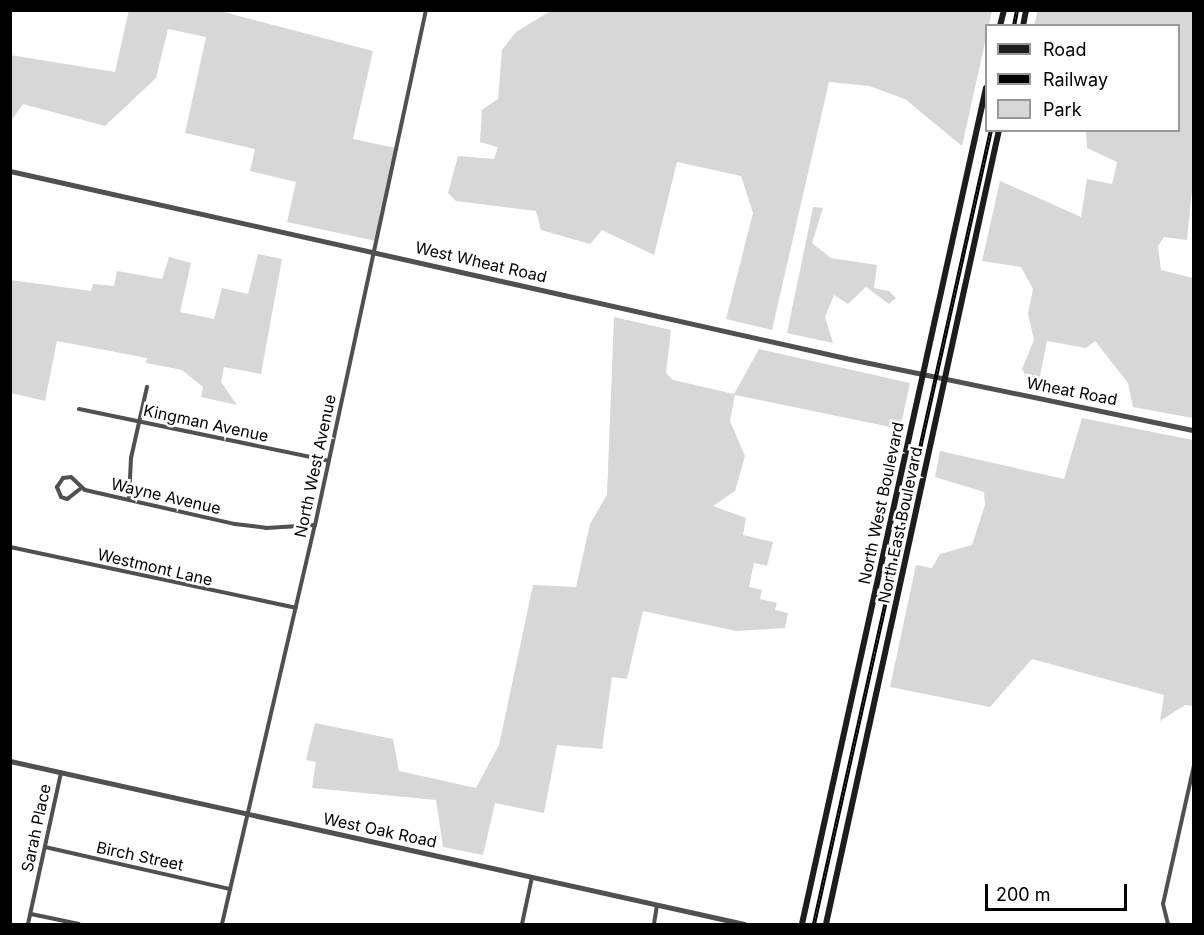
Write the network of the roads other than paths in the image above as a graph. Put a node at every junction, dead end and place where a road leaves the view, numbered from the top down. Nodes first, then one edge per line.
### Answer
1 (426, 10) edge
2 (985, 97) edge
3 (999, 132) edge
4 (10, 171) edge
5 (372, 252) junction
6 (923, 374) junction
7 (945, 379) junction
8 (147, 387) dead end
9 (79, 408) dead end
10 (141, 422) junction
11 (1194, 430) edge
12 (329, 461) junction
13 (80, 489) dead end
14 (129, 500) junction
15 (315, 525) junction
16 (10, 547) edge
17 (296, 608) junction
18 (10, 761) edge
19 (1194, 765) edge
20 (61, 773) junction
21 (1191, 787) edge
22 (247, 814) junction
23 (45, 847) junction
24 (532, 878) junction
25 (230, 889) junction
26 (657, 906) junction
27 (31, 914) junction
28 (28, 924) edge
29 (79, 924) edge
30 (222, 924) edge
31 (522, 924) edge
32 (654, 924) edge
33 (744, 924) edge
34 (802, 924) edge
35 (826, 924) edge
36 (1168, 924) edge

1 - 5 street, North West Avenue
2 - 6 main road, North West Boulevard
3 - 7 main road, North East Boulevard
4 - 5 street, West Wheat Road
5 - 6 street, West Wheat Road
5 - 12 street, North West Avenue
6 - 7 street, West Wheat Road
6 - 34 main road, North West Boulevard
7 - 11 street, Wheat Road
7 - 35 main road, North East Boulevard
8 - 10 street
9 - 10 street, Kingman Avenue
10 - 12 street, Kingman Avenue
10 - 14 street
12 - 15 street, North West Avenue
13 - 14 street, Wayne Avenue
14 - 15 street, Wayne Avenue
15 - 17 street, North West Avenue
16 - 17 street, Westmont Lane
17 - 22 street, North West Avenue
18 - 20 street, West Oak Road
19 - 21 street
20 - 22 street, West Oak Road
20 - 23 street, Sarah Place
21 - 36 street
22 - 24 street, West Oak Road
22 - 25 street, North West Avenue
23 - 25 street, Birch Street
23 - 27 street, Sarah Place
24 - 26 street, West Oak Road
24 - 31 street
25 - 30 street, North West Avenue
26 - 32 street
26 - 33 street, West Oak Road
27 - 28 street, Sarah Place
27 - 29 street

